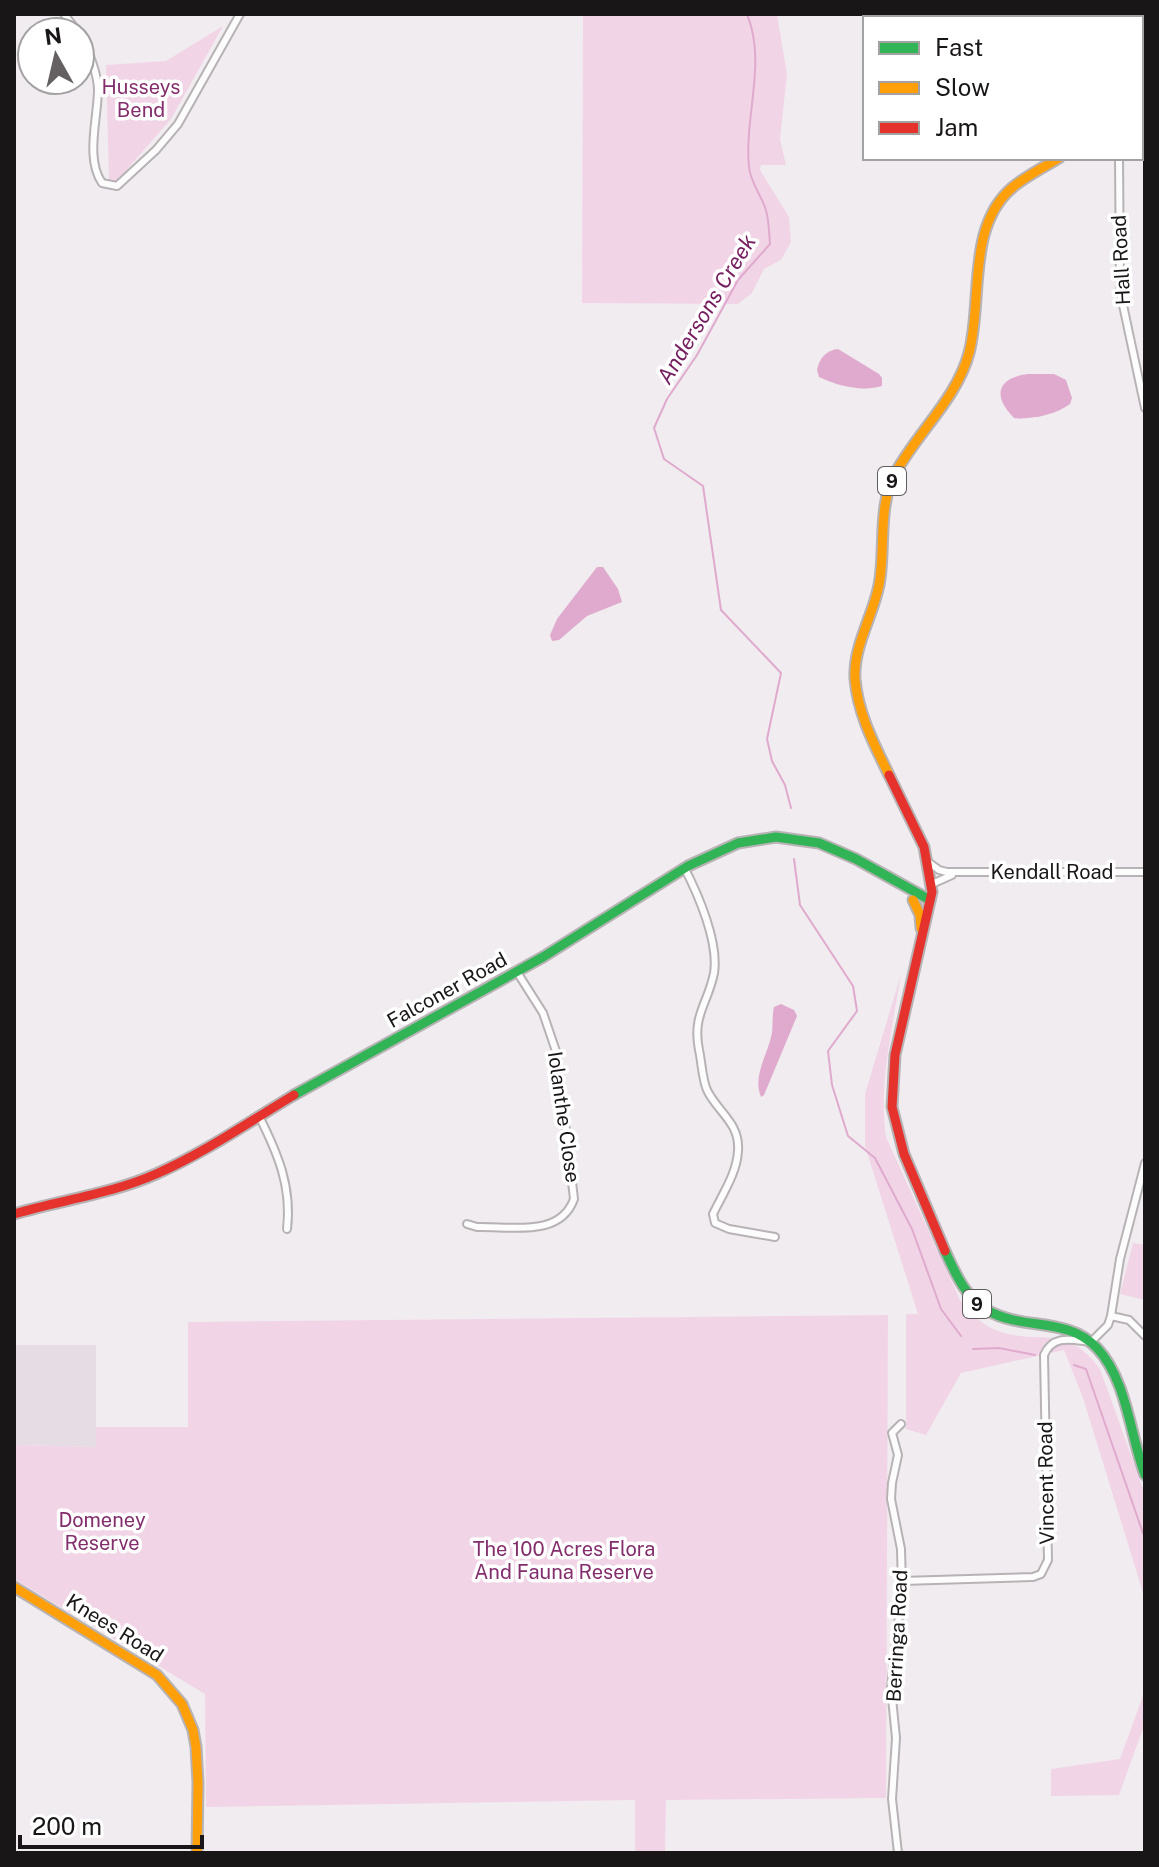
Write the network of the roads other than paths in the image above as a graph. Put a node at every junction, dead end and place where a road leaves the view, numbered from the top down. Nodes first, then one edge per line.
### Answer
1 (240, 14) edge
2 (96, 75) edge
3 (1056, 160) edge
4 (1119, 160) edge
5 (1145, 408) edge
6 (928, 862) junction
7 (684, 867) junction
8 (959, 872) junction
9 (1145, 872) edge
10 (932, 880) junction
11 (896, 884) junction
12 (913, 900) junction
13 (930, 904) junction
14 (914, 969) junction
15 (517, 972) junction
16 (259, 1116) junction
17 (1145, 1163) edge
18 (14, 1214) edge
19 (467, 1224) dead end
20 (287, 1229) dead end
21 (775, 1237) dead end
22 (1111, 1316) junction
23 (1145, 1336) edge
24 (1091, 1342) junction
25 (901, 1424) dead end
26 (1145, 1475) edge
27 (902, 1581) junction
28 (14, 1587) edge
29 (197, 1853) edge
30 (898, 1853) edge

1 - 2 street
3 - 6 main road, 9
4 - 5 street, Hall Road
6 - 8 street, Kendall Road
6 - 10 main road, 9
7 - 11 main road, Falconer Road
7 - 15 main road, Falconer Road
7 - 21 street
8 - 9 street, Kendall Road
8 - 10 street, Kendall Road
10 - 11 main road
10 - 13 main road, 9
11 - 12 main road, Falconer Road
11 - 13 main road, Falconer Road
12 - 13 main road, Falconer Road
12 - 14 main road
13 - 14 main road, 9
14 - 24 main road, 9
15 - 16 main road, Falconer Road
15 - 19 street, Iolanthe Close
16 - 18 main road, Falconer Road
16 - 20 street
17 - 22 street
22 - 23 street
22 - 24 street
24 - 26 main road
24 - 27 street, Vincent Road
25 - 27 street, Berringa Road
27 - 30 street, Berringa Road
28 - 29 main road, Knees Road

